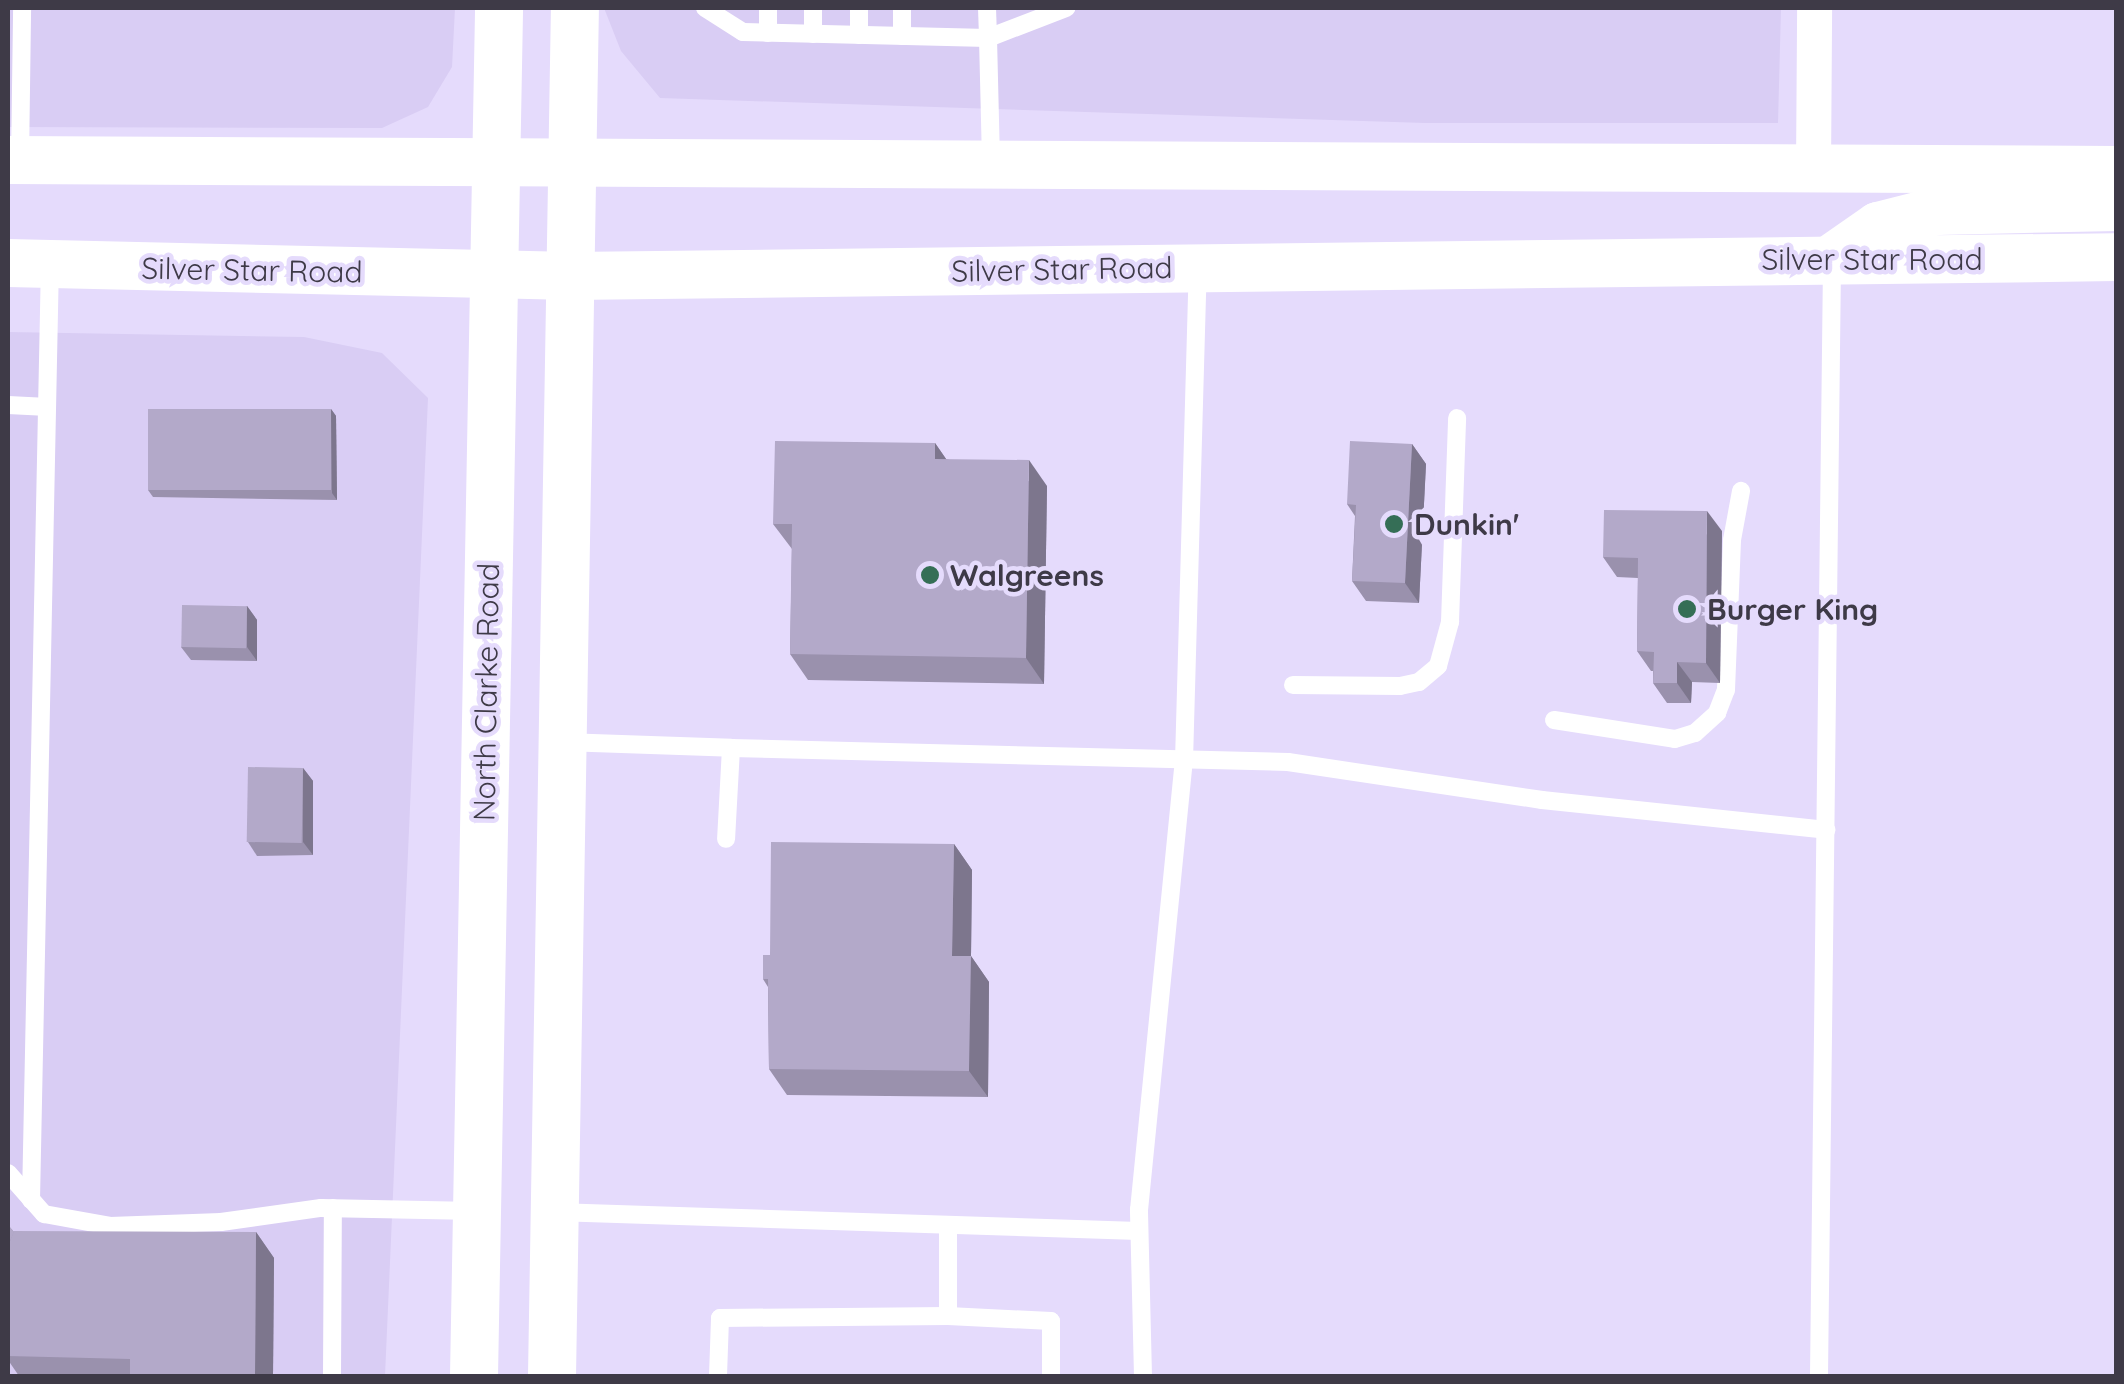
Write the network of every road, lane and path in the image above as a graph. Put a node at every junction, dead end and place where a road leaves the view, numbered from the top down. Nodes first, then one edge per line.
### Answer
1 (22, 8) edge
2 (498, 8) edge
3 (575, 8) edge
4 (706, 8) edge
5 (768, 8) edge
6 (814, 8) edge
7 (859, 8) edge
8 (902, 8) edge
9 (987, 8) edge
10 (1066, 8) edge
11 (1814, 8) edge
12 (725, 15) edge
13 (768, 33) junction
14 (814, 34) junction
15 (859, 35) junction
16 (902, 36) junction
17 (988, 38) junction
18 (14, 160) edge
19 (496, 166) junction
20 (573, 166) junction
21 (992, 166) junction
22 (1813, 169) junction
23 (2116, 170) edge
24 (2116, 207) edge
25 (2116, 257) edge
26 (1832, 258) junction
27 (29, 264) edge
28 (1198, 267) junction
29 (494, 276) junction
30 (571, 276) junction
31 (8, 406) edge
32 (43, 407) junction
33 (1457, 418) dead end
34 (1741, 491) dead end
35 (1294, 685) dead end
36 (1554, 720) dead end
37 (563, 742) junction
38 (730, 748) junction
39 (1184, 761) junction
40 (1826, 830) junction
41 (726, 839) dead end
42 (8, 1173) edge
43 (31, 1200) junction
44 (334, 1208) junction
45 (477, 1210) junction
46 (555, 1212) junction
47 (948, 1225) junction
48 (1139, 1231) junction
49 (948, 1316) junction
50 (332, 1376) edge
51 (474, 1376) edge
52 (552, 1376) edge
53 (718, 1376) edge
54 (1052, 1376) edge
55 (1143, 1376) edge
56 (1820, 1376) edge

1 - 18 lane
2 - 19 main road, North Clarke Road
3 - 20 main road
4 - 12 lane
5 - 13 lane
6 - 14 lane
7 - 15 lane
8 - 16 lane
9 - 17 lane
10 - 17 lane
11 - 22 street
12 - 13 lane
13 - 14 lane
14 - 15 lane
15 - 16 lane
16 - 17 lane
17 - 21 lane
18 - 19 main road
19 - 20 main road
19 - 29 main road, North Clarke Road
20 - 21 main road
20 - 30 main road
21 - 22 main road
22 - 23 main road
24 - 26 main road
25 - 26 main road, Silver Star Road
26 - 28 main road, Silver Star Road
26 - 40 lane
27 - 29 main road, Silver Star Road
27 - 32 lane
28 - 30 main road, Silver Star Road
28 - 39 lane
29 - 30 main road, Silver Star Road
29 - 45 main road, North Clarke Road
30 - 37 main road
31 - 32 lane
32 - 43 lane
33 - 35 lane
34 - 36 lane
37 - 38 lane
37 - 46 main road
38 - 39 lane
38 - 41 lane
39 - 40 lane
39 - 48 lane
40 - 56 lane
42 - 43 lane
43 - 44 lane
44 - 45 lane
44 - 50 lane
45 - 46 main road
45 - 51 main road, North Clarke Road
46 - 47 lane
46 - 52 main road
47 - 48 lane
47 - 49 lane
48 - 55 lane
49 - 53 lane
49 - 54 lane

